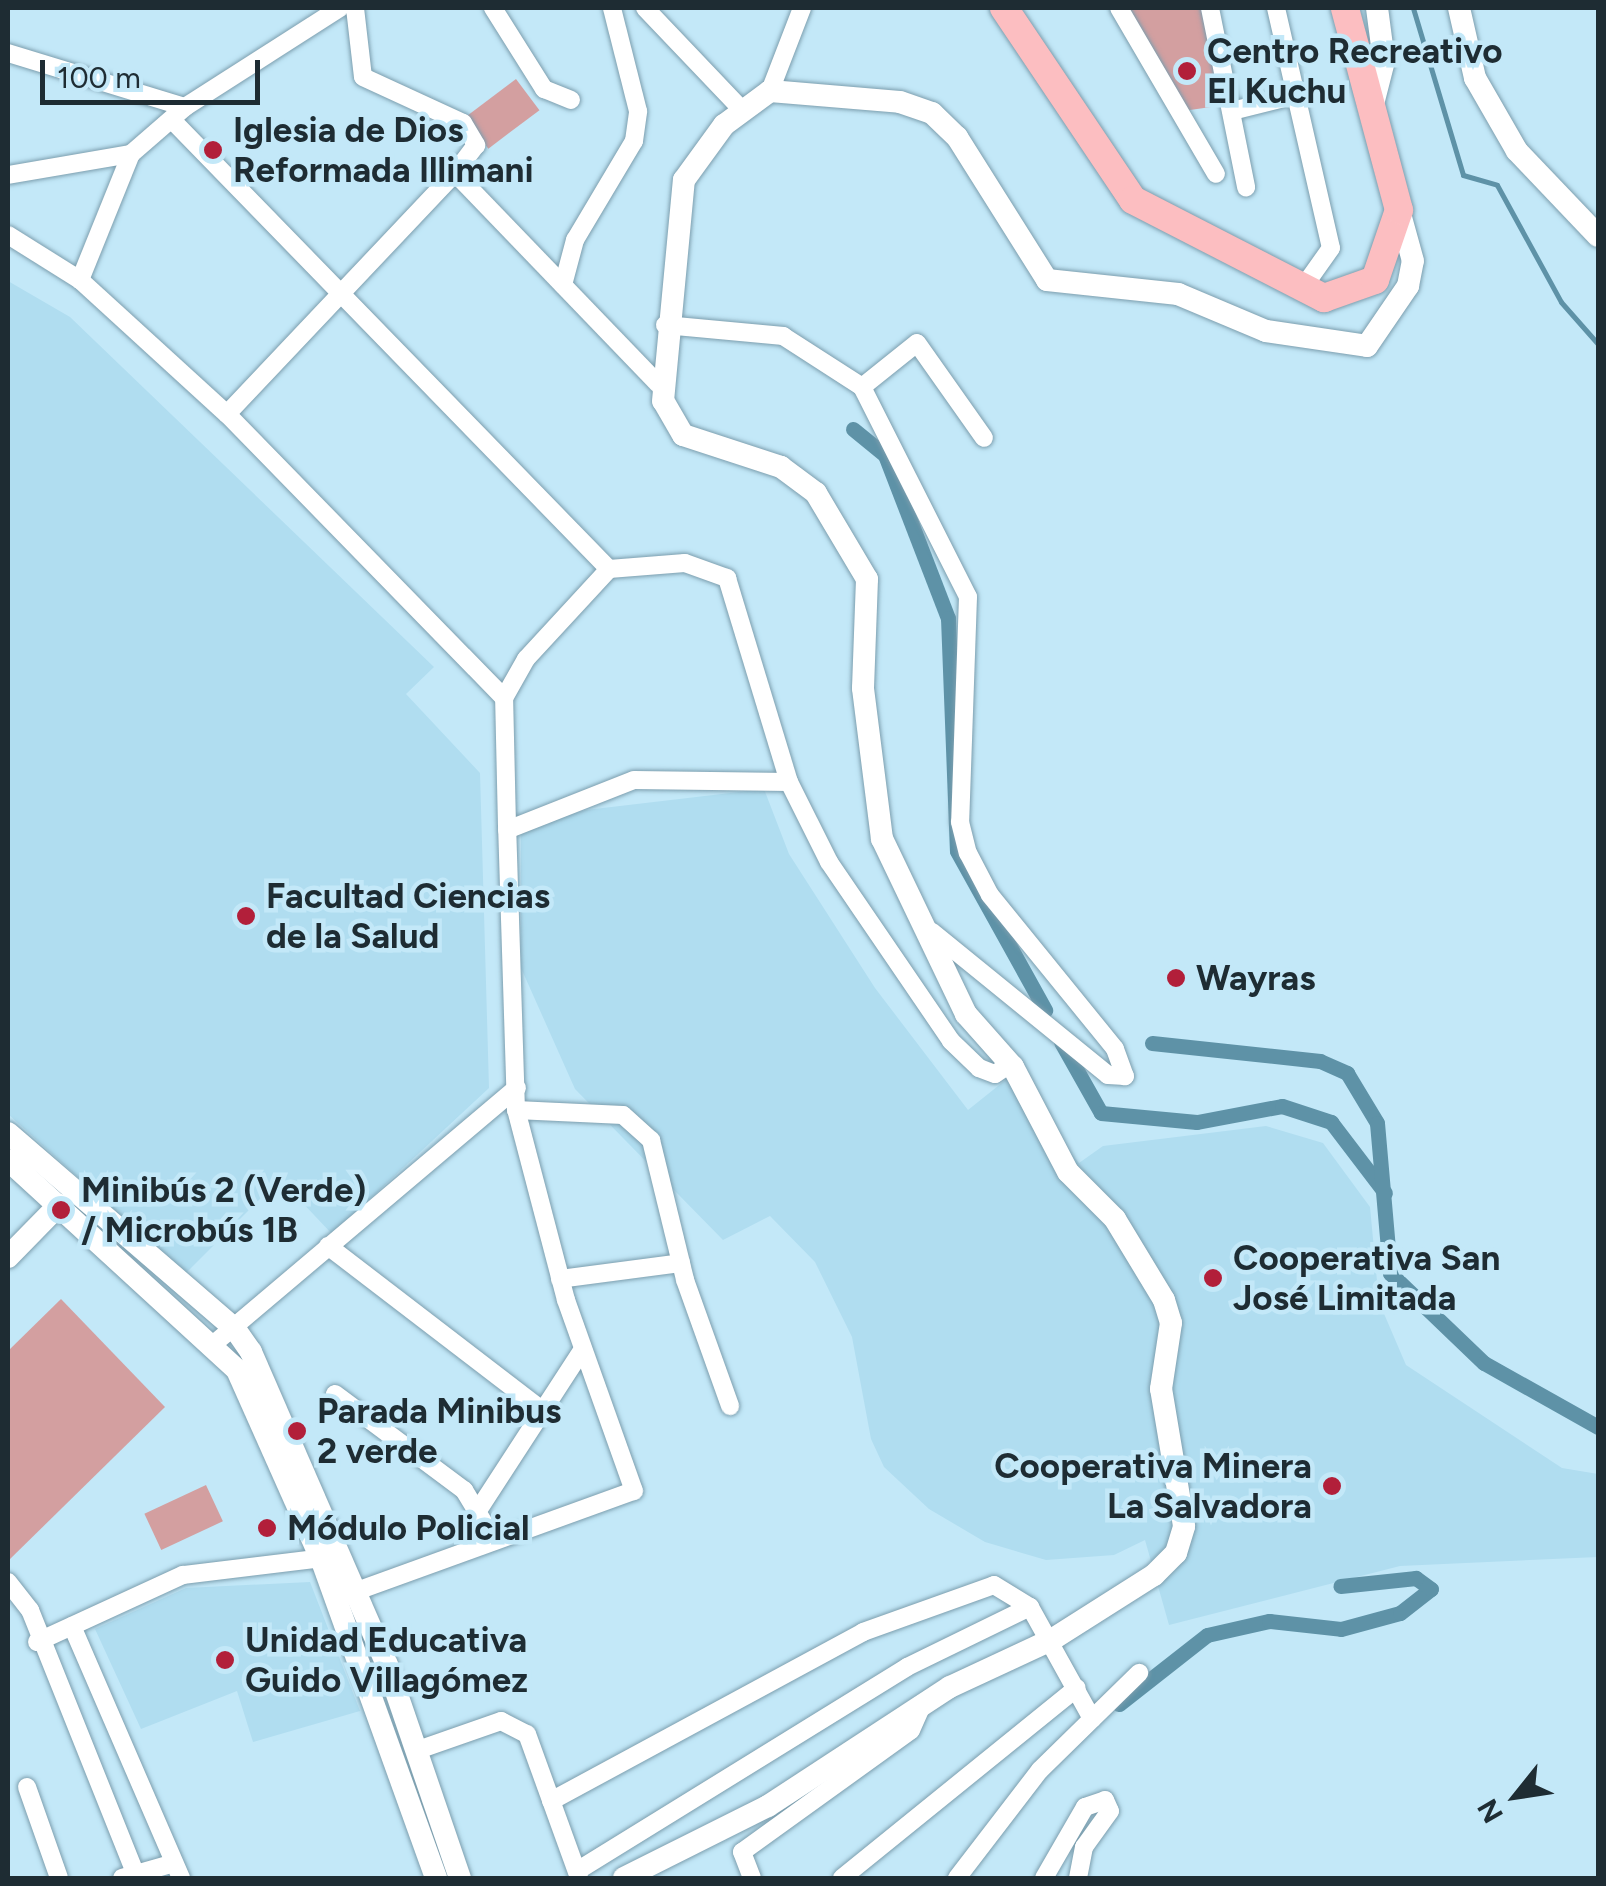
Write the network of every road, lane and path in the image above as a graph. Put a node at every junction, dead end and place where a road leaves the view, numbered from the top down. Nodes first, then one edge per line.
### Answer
1 (342, 8) edge
2 (493, 8) edge
3 (612, 8) edge
4 (645, 8) edge
5 (802, 8) edge
6 (1004, 8) edge
7 (1119, 8) edge
8 (1210, 8) edge
9 (1276, 8) edge
10 (1345, 8) edge
11 (1377, 8) edge
12 (1459, 8) edge
13 (8, 53) edge
14 (770, 91) junction
15 (1296, 96) junction
16 (571, 100) dead end
17 (1372, 108) junction
18 (742, 110) junction
19 (1232, 111) junction
20 (179, 114) junction
21 (131, 154) junction
22 (456, 174) junction
23 (1216, 174) dead end
24 (8, 175) edge
25 (1246, 186) dead end
26 (1399, 210) junction
27 (8, 235) edge
28 (1598, 236) edge
29 (80, 280) junction
30 (563, 285) junction
31 (1302, 288) junction
32 (345, 298) junction
33 (665, 326) junction
34 (658, 384) junction
35 (862, 388) junction
36 (227, 414) junction
37 (984, 438) dead end
38 (610, 569) junction
39 (504, 698) junction
40 (789, 782) junction
41 (507, 830) junction
42 (912, 909) junction
43 (1010, 1064) junction
44 (517, 1088) junction
45 (516, 1110) junction
46 (8, 1132) edge
47 (21, 1163) edge
48 (59, 1206) junction
49 (328, 1246) junction
50 (8, 1258) edge
51 (680, 1263) junction
52 (560, 1279) junction
53 (226, 1335) junction
54 (583, 1349) junction
55 (335, 1394) dead end
56 (730, 1406) dead end
57 (543, 1410) junction
58 (477, 1512) junction
59 (494, 1540) junction
60 (332, 1557) junction
61 (8, 1582) edge
62 (346, 1595) junction
63 (1030, 1607) junction
64 (72, 1626) junction
65 (1053, 1639) junction
66 (37, 1642) junction
67 (1139, 1673) dead end
68 (1077, 1688) junction
69 (924, 1702) junction
70 (1092, 1719) junction
71 (408, 1723) junction
72 (384, 1730) junction
73 (418, 1750) junction
74 (27, 1787) dead end
75 (551, 1801) junction
76 (177, 1871) edge
77 (578, 1875) edge
78 (131, 1877) edge
79 (58, 1878) edge
80 (436, 1878) edge
81 (460, 1878) edge
82 (624, 1878) edge
83 (752, 1878) edge
84 (842, 1878) edge
85 (957, 1878) edge
86 (1044, 1878) edge
87 (1078, 1878) edge

1 - 20 street
1 - 22 street
2 - 16 street
3 - 30 street
4 - 18 street
5 - 14 street
6 - 31 main road
7 - 23 street
8 - 19 street
9 - 15 street
10 - 17 main road
11 - 17 street
12 - 28 street
13 - 20 street
14 - 18 street
14 - 26 street
15 - 19 street
15 - 31 street
17 - 26 main road
18 - 33 street
19 - 25 street
20 - 21 street
20 - 32 street
21 - 24 street
21 - 29 street
22 - 30 street
22 - 32 street
26 - 31 main road
27 - 29 street
29 - 36 street
30 - 34 street
32 - 36 street
32 - 38 street
33 - 34 street
33 - 35 street
34 - 42 street
35 - 37 street
35 - 42 street
36 - 39 street
38 - 39 street
38 - 40 street
39 - 41 street
40 - 41 street
40 - 43 street
41 - 44 street
42 - 43 street
43 - 65 street
44 - 45 street
44 - 49 street
45 - 51 street
45 - 52 street
46 - 47 street
47 - 48 street
47 - 53 street
48 - 50 street
48 - 53 street
49 - 53 street
49 - 57 street
51 - 52 street
51 - 56 street
52 - 54 street
53 - 60 street
54 - 57 street
54 - 59 street
55 - 58 street
57 - 58 street
58 - 59 street
59 - 62 street
60 - 62 street
60 - 64 street
61 - 66 street
62 - 71 street
62 - 72 street
63 - 65 street
63 - 75 street
63 - 77 street
64 - 66 street
64 - 76 street
65 - 68 street
65 - 69 street
66 - 78 street
67 - 70 street
68 - 70 street
68 - 84 street
69 - 82 street
69 - 83 street
70 - 85 street
71 - 72 street
71 - 73 street
72 - 80 street
73 - 75 street
73 - 81 street
74 - 79 street
75 - 77 street
76 - 78 street
86 - 87 street

